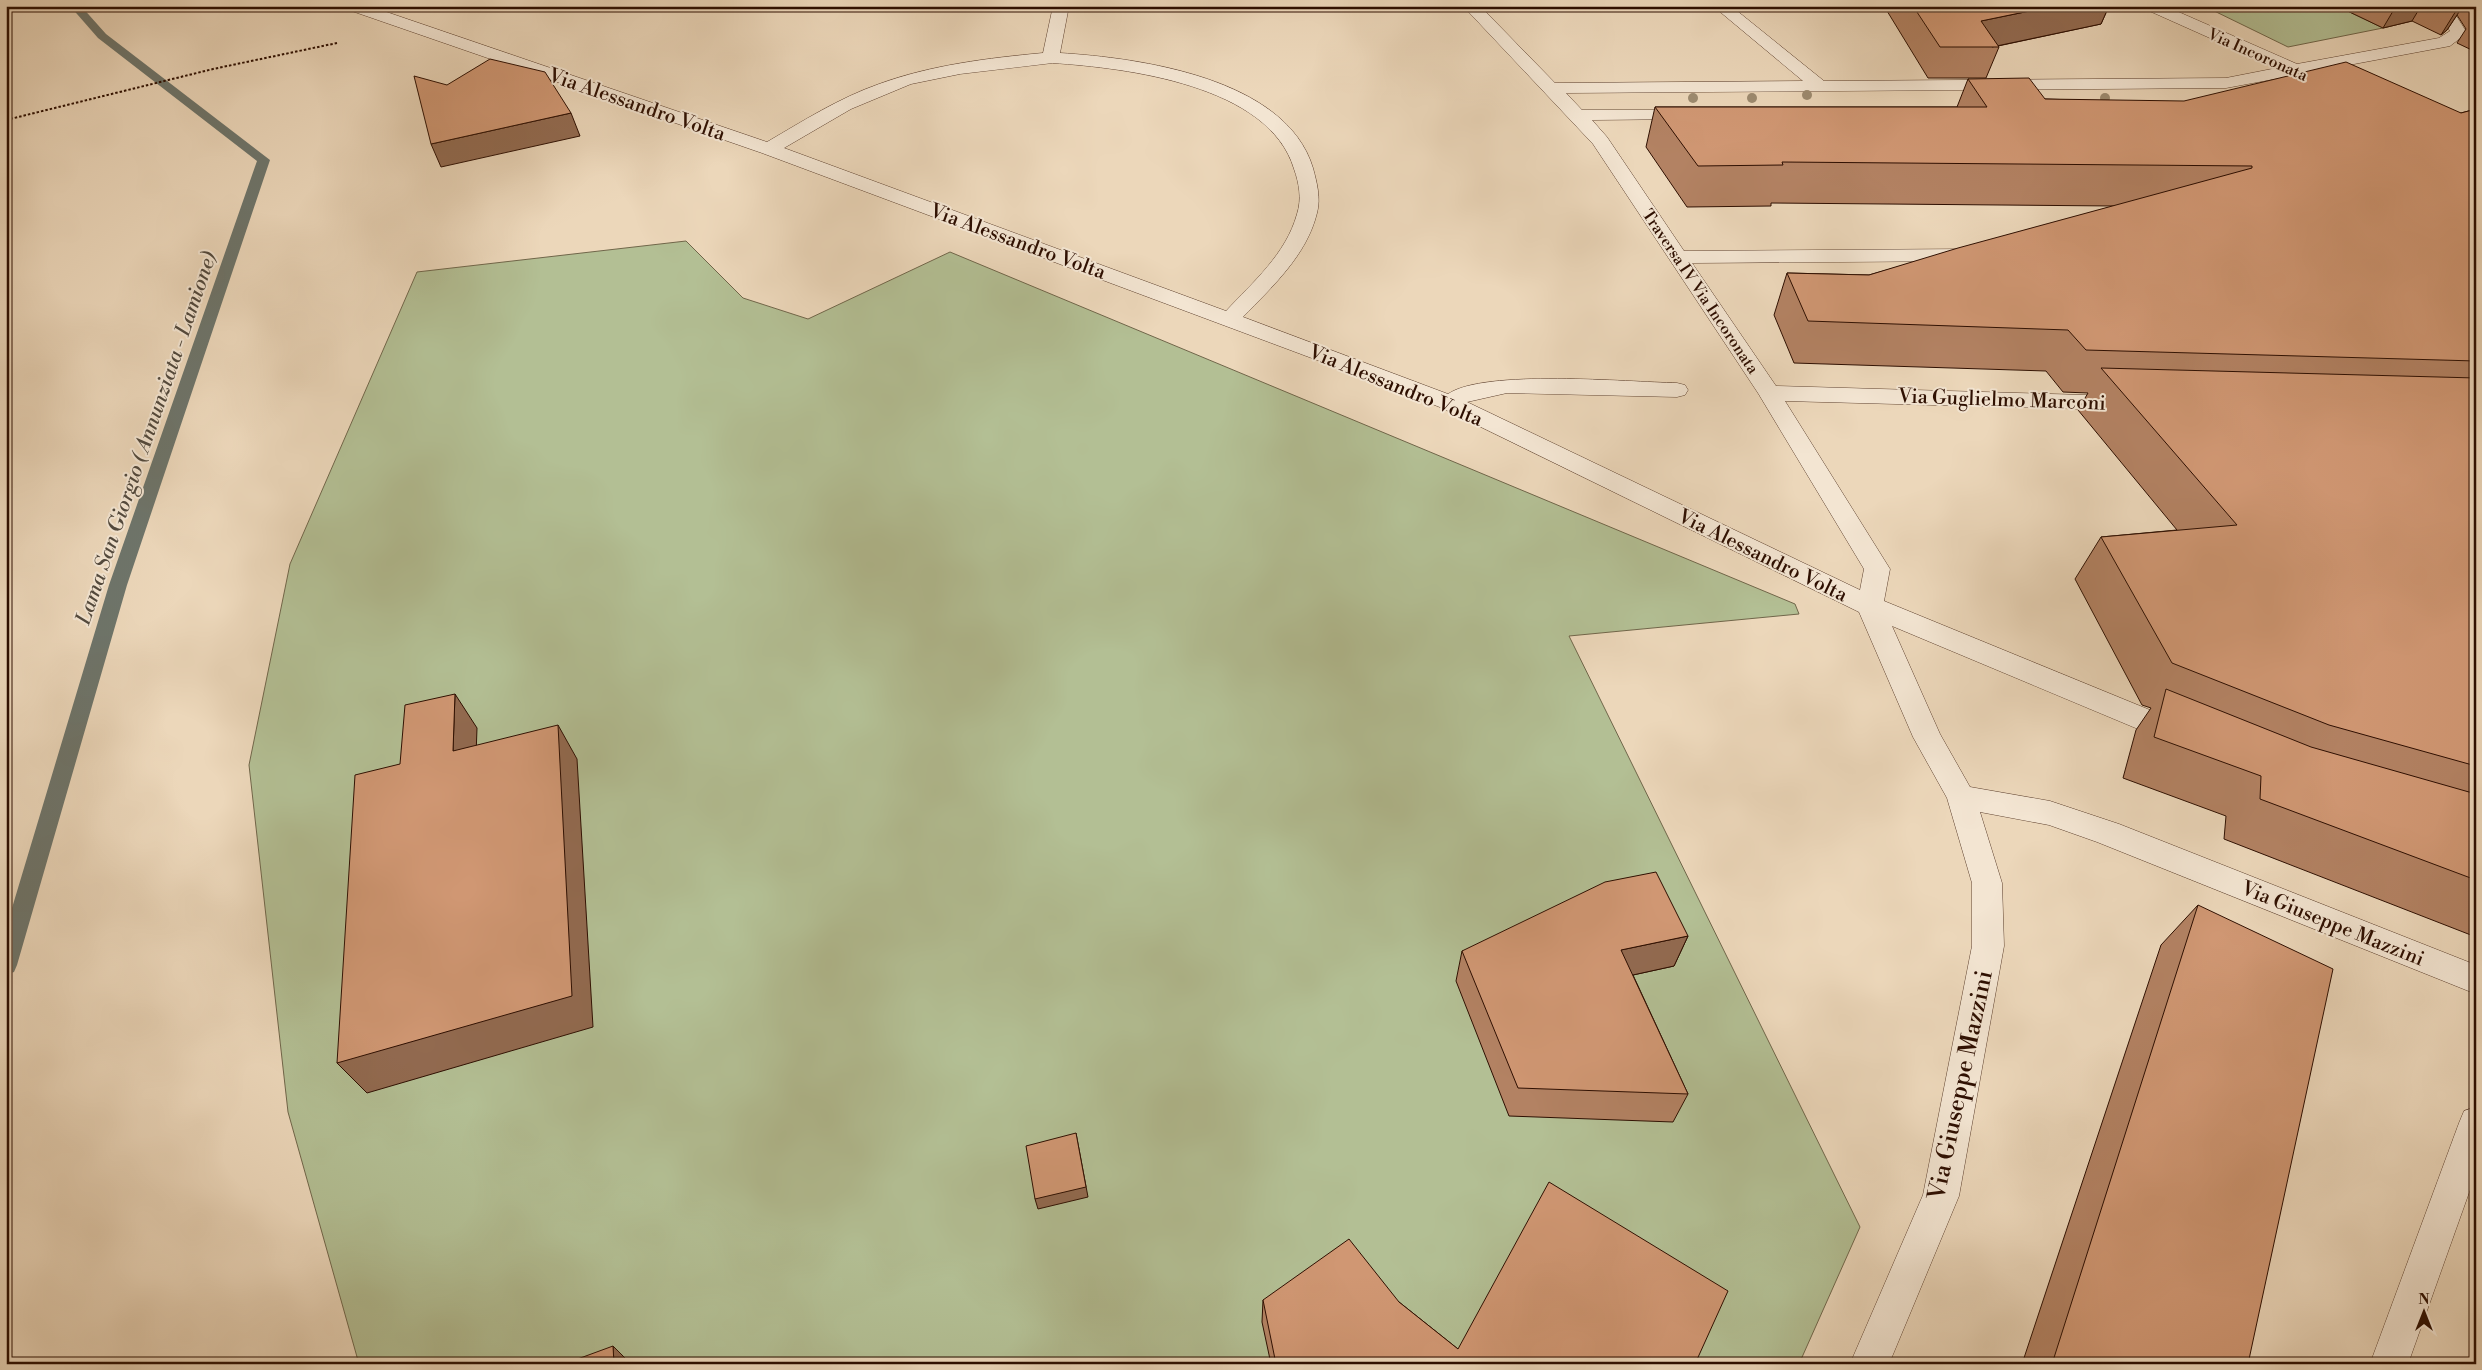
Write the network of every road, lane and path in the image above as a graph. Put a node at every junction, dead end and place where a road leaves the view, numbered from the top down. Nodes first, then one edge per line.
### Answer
1 (352, 6) edge
2 (1061, 6) edge
3 (1471, 6) edge
4 (1721, 6) edge
5 (2151, 6) edge
6 (2435, 6) edge
7 (337, 43) dead end
8 (1051, 58) junction
9 (2294, 70) junction
10 (2321, 82) edge
11 (2226, 83) junction
12 (1821, 86) junction
13 (1550, 88) junction
14 (2174, 100) edge
15 (1705, 114) edge
16 (1577, 115) junction
17 (6, 120) edge
18 (769, 149) junction
19 (1992, 255) edge
20 (1678, 257) junction
21 (1229, 320) junction
22 (1676, 390) dead end
23 (1769, 393) junction
24 (1450, 402) junction
25 (2137, 403) edge
26 (1870, 606) junction
27 (2202, 744) edge
28 (1961, 797) junction
29 (2476, 980) edge
30 (2476, 1123) edge
31 (1869, 1364) edge
32 (2389, 1364) edge

1 - 18 street, Via Alessandro Volta
2 - 8 street
3 - 13 street, Traversa IV Via Incoronata
4 - 12 street
5 - 9 street, Via Incoronata
6 - 9 street
7 - 17 path
8 - 18 street
8 - 21 street
9 - 10 street, Via Incoronata
9 - 11 street
11 - 12 street
11 - 14 street
12 - 13 street
13 - 16 street, Traversa IV Via Incoronata
15 - 16 street
16 - 20 street, Traversa IV Via Incoronata
18 - 21 street, Via Alessandro Volta
19 - 20 street
20 - 23 street, Traversa IV Via Incoronata
21 - 24 street, Via Alessandro Volta
22 - 24 street
23 - 25 street, Via Guglielmo Marconi
23 - 26 street, Traversa IV Via Incoronata
24 - 26 street, Via Alessandro Volta
26 - 27 street, Via Alessandro Volta
26 - 28 street, Via Giuseppe Mazzini
28 - 29 street, Via Giuseppe Mazzini
28 - 31 street, Via Giuseppe Mazzini
30 - 32 street

